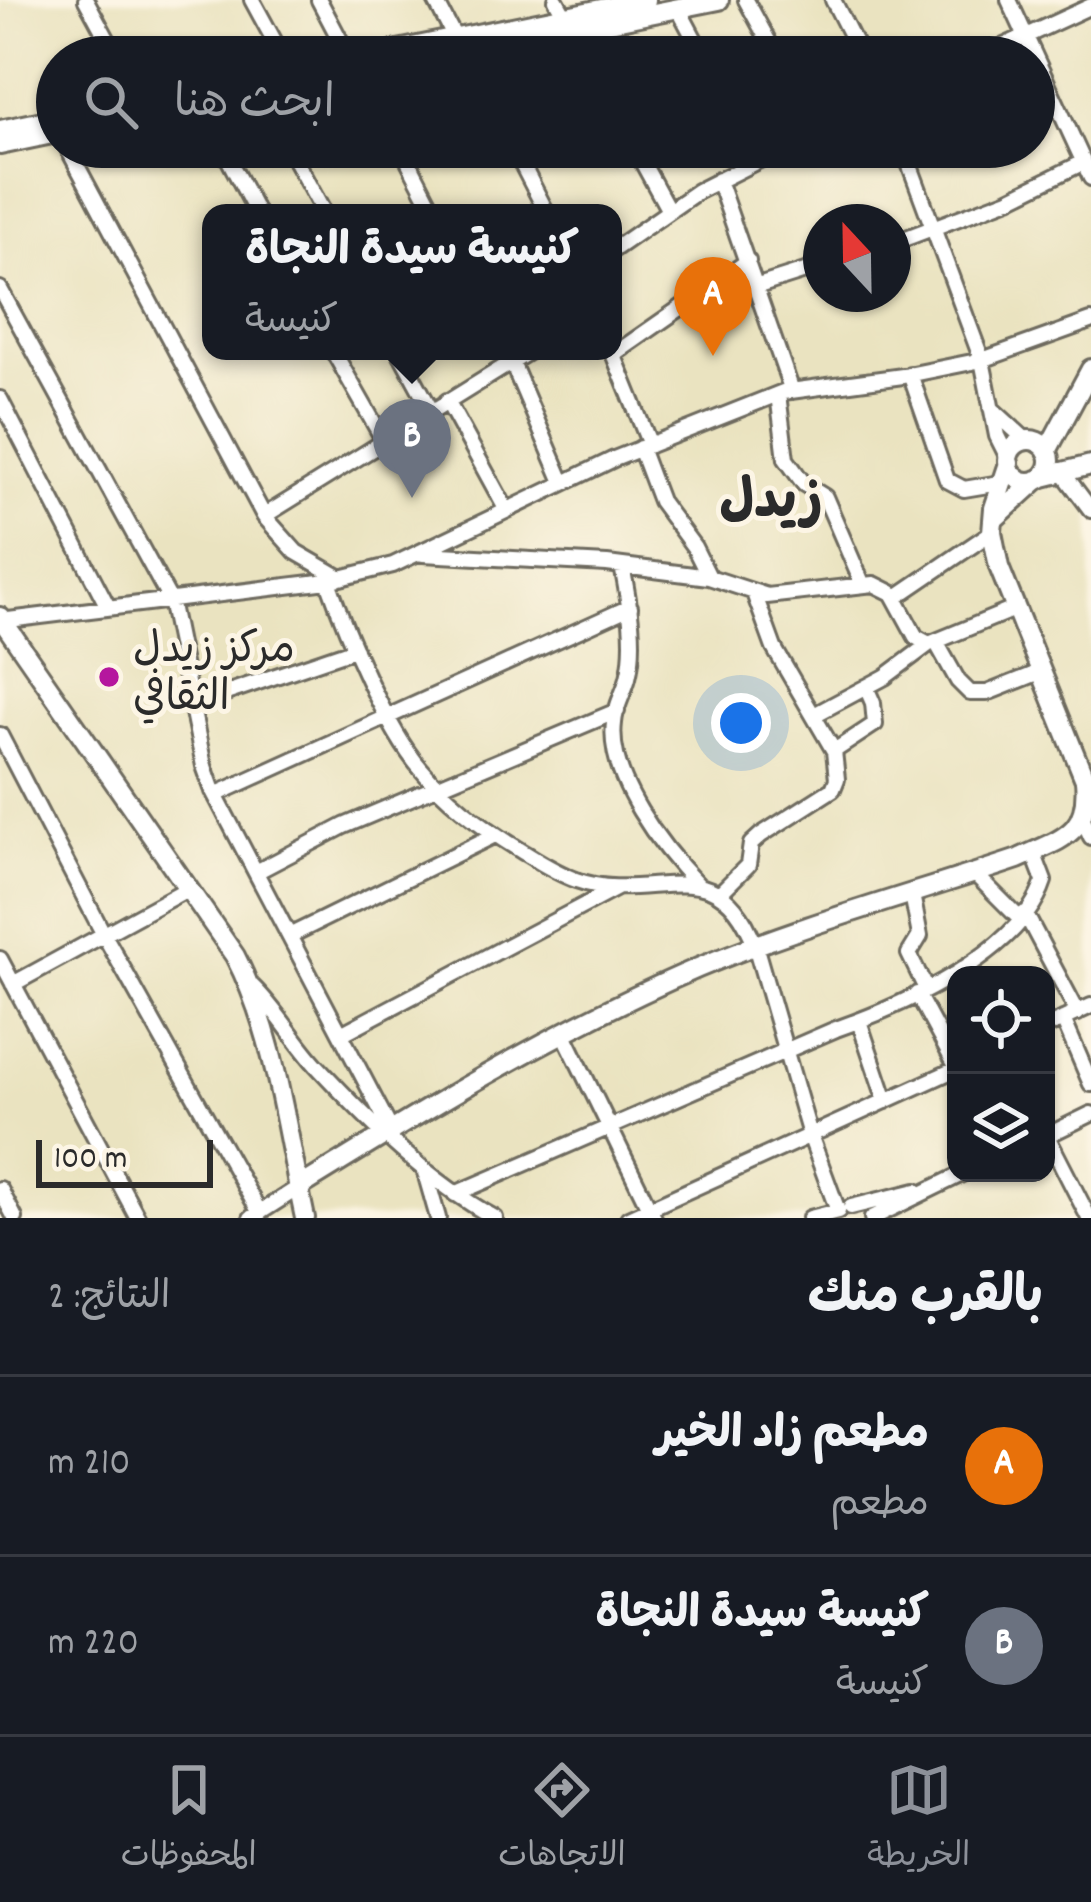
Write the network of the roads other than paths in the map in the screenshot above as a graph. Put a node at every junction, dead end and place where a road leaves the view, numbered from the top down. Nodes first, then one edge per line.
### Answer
1 (86, 0) edge
2 (252, 0) edge
3 (320, 0) edge
4 (435, 0) edge
5 (646, 0) edge
6 (719, 0) edge
7 (746, 0) edge
8 (833, 0) edge
9 (1009, 0) edge
10 (1091, 6) edge
11 (678, 8) junction
12 (564, 15) edge
13 (106, 36) edge
14 (272, 36) edge
15 (339, 36) edge
16 (456, 36) edge
17 (502, 36) edge
18 (693, 36) edge
19 (765, 36) edge
20 (851, 36) edge
21 (1025, 36) joint
22 (1055, 100) edge
23 (36, 122) edge
24 (0, 130) edge
25 (36, 137) edge
26 (0, 145) edge
27 (1084, 162) junction
28 (78, 168) edge
29 (233, 168) edge
30 (299, 168) edge
31 (412, 168) edge
32 (523, 168) edge
33 (645, 168) edge
34 (735, 168) edge
35 (910, 168) edge
36 (1091, 178) edge
37 (718, 180) junction
38 (252, 204) edge
39 (319, 204) edge
40 (430, 204) edge
41 (543, 204) edge
42 (669, 212) junction
43 (934, 230) junction
44 (911, 237) edge
45 (622, 244) edge
46 (748, 261) junction
47 (803, 272) edge
48 (758, 286) junction
49 (0, 289) edge
50 (1091, 322) edge
51 (622, 347) edge
52 (338, 360) edge
53 (404, 360) edge
54 (504, 360) edge
55 (512, 360) edge
56 (615, 360) edge
57 (982, 360) junction
58 (1091, 369) edge
59 (910, 374) junction
60 (785, 393) junction
61 (0, 398) edge
62 (447, 400) junction
63 (990, 406) junction
64 (431, 410) junction
65 (383, 439) junction
66 (645, 446) junction
67 (1009, 461) junction
68 (1051, 461) edge
69 (563, 482) junction
70 (1000, 483) junction
71 (506, 509) junction
72 (1091, 510) edge
73 (264, 515) junction
74 (993, 526) junction
75 (283, 537) junction
76 (418, 554) junction
77 (622, 566) junction
78 (709, 577) junction
79 (335, 579) junction
80 (295, 585) junction
81 (863, 585) junction
82 (754, 593) junction
83 (895, 598) junction
84 (170, 600) junction
85 (630, 607) junction
86 (108, 608) junction
87 (1014, 609) junction
88 (1, 620) edge
89 (933, 643) junction
90 (356, 649) junction
91 (1040, 672) junction
92 (866, 688) junction
93 (191, 705) junction
94 (617, 711) junction
95 (814, 715) junction
96 (389, 716) junction
97 (0, 735) edge
98 (834, 751) junction
99 (436, 786) junction
100 (215, 795) junction
101 (1088, 820) edge
102 (495, 835) junction
103 (1033, 852) junction
104 (256, 872) junction
105 (975, 874) junction
106 (620, 886) junction
107 (699, 886) junction
108 (189, 889) junction
109 (721, 892) junction
110 (912, 894) junction
111 (1022, 916) junction
112 (103, 933) junction
113 (289, 936) junction
114 (755, 946) junction
115 (0, 958) edge
116 (249, 982) junction
117 (16, 988) junction
118 (922, 992) junction
119 (0, 1003) edge
120 (1077, 1013) edge
121 (859, 1021) junction
122 (563, 1033) junction
123 (341, 1034) junction
124 (947, 1048) edge
125 (785, 1051) junction
126 (947, 1072) edge
127 (1091, 1084) edge
128 (886, 1101) junction
129 (1091, 1114) edge
130 (609, 1127) junction
131 (388, 1131) junction
132 (1055, 1132) edge
133 (810, 1135) junction
134 (1055, 1153) edge
135 (424, 1169) junction
136 (948, 1182) edge
137 (944, 1184) junction
138 (298, 1188) junction
139 (0, 1189) edge
140 (455, 1194) junction
141 (846, 1212) edge
142 (652, 1213) edge
143 (255, 1215) edge
144 (15, 1218) edge
145 (138, 1218) edge
146 (305, 1218) edge
147 (438, 1218) edge
148 (495, 1218) edge
149 (628, 1218) edge
150 (810, 1218) edge
151 (872, 1218) edge
152 (1090, 1218) edge

1 - 13 street
2 - 14 street
3 - 15 street
4 - 16 street
5 - 12 street
6 - 11 street
7 - 19 street
8 - 20 street
9 - 21 street
10 - 21 street
11 - 12 street
11 - 18 street
12 - 17 street
22 - 27 street
23 - 24 street
25 - 26 street
27 - 36 street
27 - 43 street
28 - 73 street
29 - 38 street
30 - 39 street
31 - 40 street
32 - 41 street
33 - 42 street
34 - 37 street
35 - 43 street
37 - 42 street
37 - 46 street
42 - 45 street
43 - 44 street
43 - 57 street
46 - 48 street
46 - 51 street
47 - 48 street
48 - 60 street
49 - 84 street
50 - 57 street
52 - 65 street
53 - 64 street
54 - 62 street
55 - 69 street
56 - 66 street
57 - 59 street
57 - 63 street
58 - 68 street
59 - 60 street
59 - 70 street
60 - 66 street
60 - 81 street
61 - 86 street
62 - 64 street
62 - 71 street
63 - 67 street
63 - 68 street
64 - 65 street
65 - 73 street
66 - 69 street
66 - 78 street
67 - 68 street
67 - 68 street
67 - 70 street
68 - 72 street
68 - 74 street
69 - 71 street
70 - 74 street
71 - 76 street
73 - 75 street
74 - 83 street
74 - 87 street
75 - 79 street
75 - 80 street
76 - 77 street
76 - 79 street
77 - 78 street
77 - 85 street
78 - 82 street
79 - 80 street
79 - 90 street
80 - 84 street
81 - 82 street
81 - 83 street
82 - 95 street
83 - 89 street
84 - 86 street
84 - 93 street
85 - 94 street
85 - 96 street
86 - 88 street
87 - 89 street
87 - 91 street
88 - 108 street
89 - 91 street
89 - 92 street
90 - 93 street
90 - 96 street
91 - 101 street
92 - 95 street
92 - 98 street
93 - 100 street
94 - 99 street
94 - 107 street
95 - 98 street
96 - 99 street
96 - 100 street
97 - 112 street
98 - 109 street
99 - 102 street
99 - 104 street
100 - 104 street
101 - 103 street
102 - 106 street
102 - 113 street
103 - 105 street
103 - 111 street
104 - 113 street
105 - 110 street
105 - 111 street
106 - 107 street
106 - 123 street
107 - 109 street
108 - 112 street
108 - 116 street
109 - 114 street
110 - 114 street
110 - 118 street
111 - 118 street
111 - 120 street
112 - 117 street
112 - 143 street
113 - 123 street
114 - 122 street
114 - 125 street
115 - 117 street
116 - 131 street
116 - 138 street
117 - 119 street
117 - 145 street
118 - 121 street
118 - 124 street
120 - 127 street
121 - 125 street
121 - 128 street
122 - 130 street
122 - 131 street
123 - 131 street
125 - 130 street
125 - 133 street
126 - 128 street
128 - 133 street
129 - 132 street
130 - 140 street
130 - 142 street
131 - 135 street
131 - 138 street
133 - 141 street
133 - 142 street
134 - 152 street
135 - 140 street
135 - 147 street
136 - 137 street
137 - 141 street
137 - 151 street
138 - 143 street
138 - 146 street
139 - 144 street
140 - 148 street
141 - 150 street
142 - 149 street

